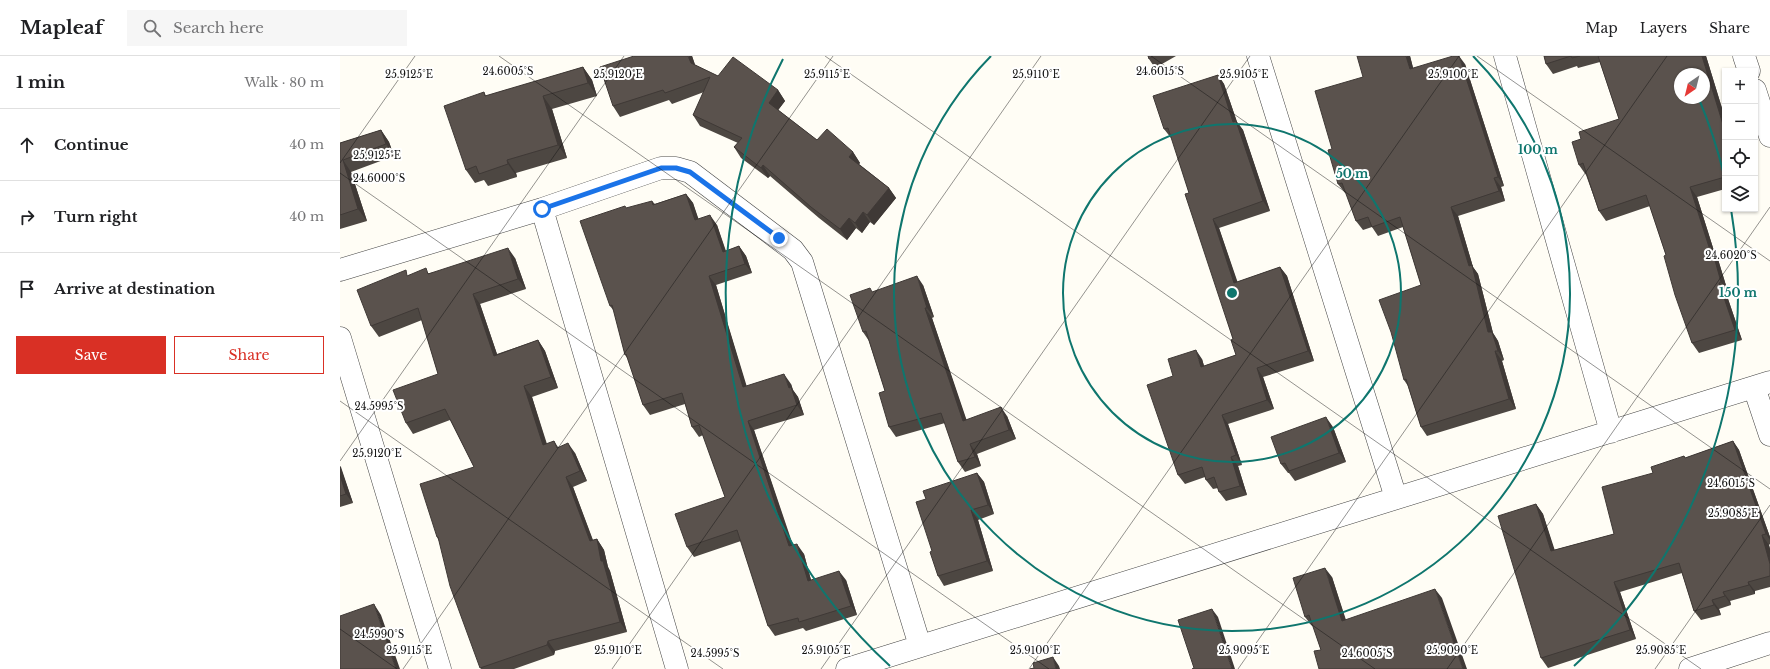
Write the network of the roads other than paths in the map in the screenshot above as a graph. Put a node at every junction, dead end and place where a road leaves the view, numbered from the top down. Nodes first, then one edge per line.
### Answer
1 (1258, 56) edge
2 (1505, 56) edge
3 (1744, 56) edge
4 (1748, 68) edge
5 (1758, 96) edge
6 (1766, 113) edge
7 (1770, 136) edge
8 (542, 209) junction
9 (340, 270) edge
10 (340, 338) edge
11 (1762, 384) edge
12 (1611, 432) junction
13 (1770, 435) edge
14 (1396, 498) junction
15 (1770, 643) edge
16 (920, 646) junction
17 (440, 669) edge
18 (677, 669) edge
19 (847, 669) edge
20 (1690, 669) edge

1 - 14 street
2 - 12 street
3 - 4 street
5 - 6 street
6 - 7 street
8 - 9 street
8 - 16 street
8 - 18 street
10 - 17 street
11 - 12 street
11 - 13 street
12 - 14 street
14 - 16 street
15 - 20 street
16 - 19 street

